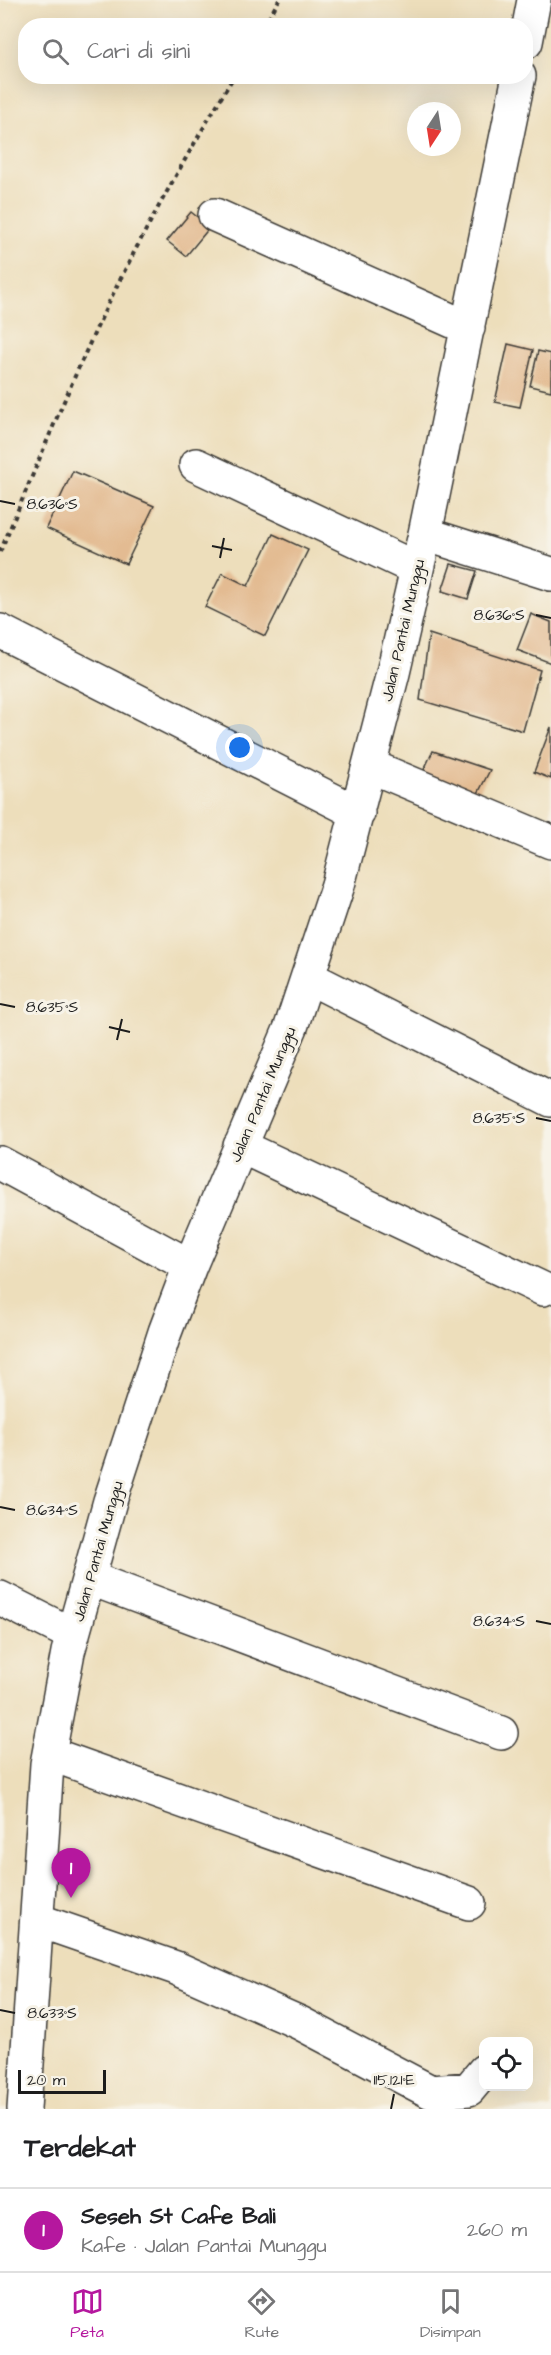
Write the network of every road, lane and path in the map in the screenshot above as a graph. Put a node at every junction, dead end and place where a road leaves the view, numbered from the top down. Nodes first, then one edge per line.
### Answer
1 (279, 0) edge
2 (534, 0) edge
3 (269, 18) edge
4 (530, 18) edge
5 (229, 84) edge
6 (517, 84) edge
7 (214, 215) dead end
8 (468, 328) junction
9 (196, 465) dead end
10 (424, 534) junction
11 (0, 552) edge
12 (417, 568) junction
13 (551, 574) edge
14 (0, 631) edge
15 (370, 766) junction
16 (358, 813) junction
17 (551, 842) edge
18 (308, 977) junction
19 (551, 1100) edge
20 (240, 1146) junction
21 (0, 1162) edge
22 (190, 1266) junction
23 (543, 1289) dead end
24 (89, 1578) junction
25 (0, 1598) edge
26 (73, 1635) junction
27 (501, 1733) dead end
28 (50, 1754) junction
29 (469, 1903) dead end
30 (37, 1920) junction
31 (479, 2077) edge
32 (24, 2109) edge

1 - 3 path
2 - 4 street
5 - 11 path
6 - 8 street, Jalan Pantai Munggu
7 - 8 street
8 - 10 street, Jalan Pantai Munggu
9 - 12 street
10 - 12 street, Jalan Pantai Munggu
10 - 13 street
12 - 15 street, Jalan Pantai Munggu
14 - 16 street
15 - 16 street, Jalan Pantai Munggu
15 - 17 street
16 - 18 street, Jalan Pantai Munggu
18 - 19 street
18 - 20 street, Jalan Pantai Munggu
20 - 22 street, Jalan Pantai Munggu
20 - 23 street
21 - 22 street
22 - 24 street, Jalan Pantai Munggu
24 - 26 street, Jalan Pantai Munggu
24 - 27 street
25 - 26 street
26 - 28 street, Jalan Pantai Munggu
28 - 29 street
28 - 30 street, Jalan Pantai Munggu
30 - 31 street
30 - 32 street, Jalan Pantai Munggu

